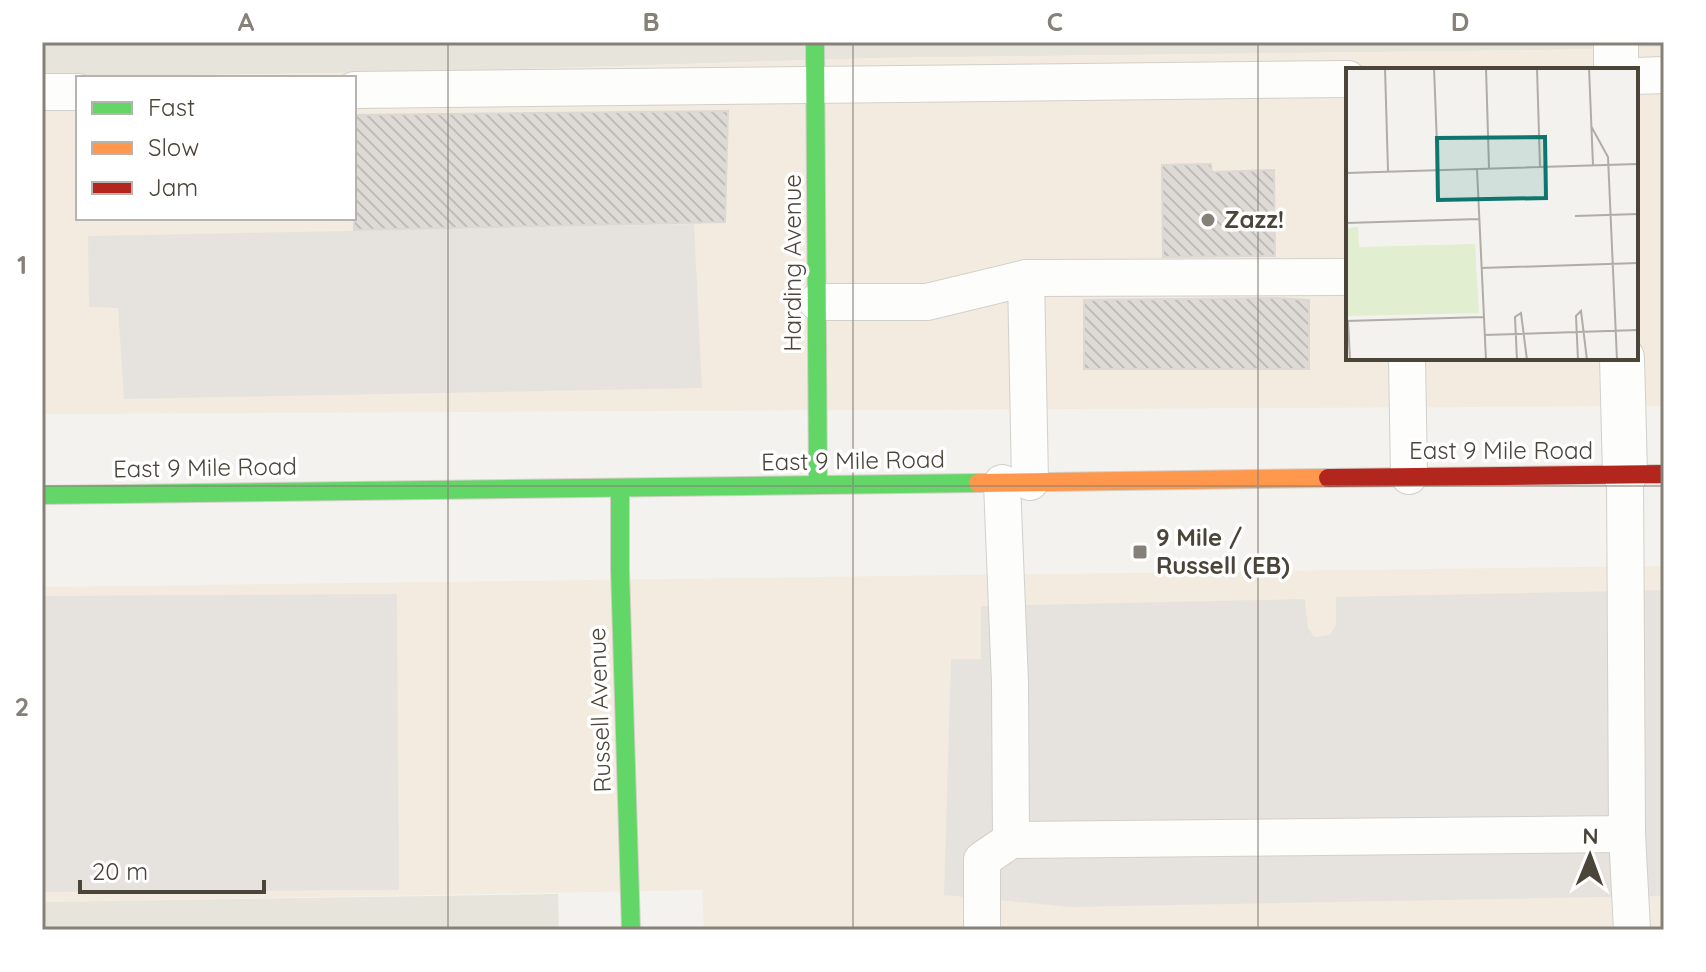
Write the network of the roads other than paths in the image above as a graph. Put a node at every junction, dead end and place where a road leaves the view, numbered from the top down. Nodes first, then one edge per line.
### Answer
1 (815, 42) edge
2 (1616, 42) edge
3 (1616, 68) edge
4 (1664, 75) edge
5 (1638, 76) edge
6 (1346, 79) edge
7 (816, 86) junction
8 (356, 90) edge
9 (42, 92) edge
10 (76, 92) edge
11 (1346, 277) edge
12 (1026, 278) junction
13 (817, 302) junction
14 (1407, 360) edge
15 (1622, 360) edge
16 (1645, 474) edge
17 (1409, 476) junction
18 (1016, 483) junction
19 (818, 485) junction
20 (620, 489) junction
21 (42, 495) edge
22 (1627, 834) junction
23 (1011, 840) junction
24 (631, 930) edge
25 (982, 930) edge
26 (1632, 930) edge

1 - 7 main road, Harding Avenue
2 - 3 street
4 - 5 lane
6 - 7 lane
7 - 8 lane
7 - 13 main road, Harding Avenue
9 - 10 lane
11 - 12 lane
12 - 13 lane
12 - 18 lane
13 - 19 main road, Harding Avenue
14 - 17 lane
15 - 16 street
16 - 17 main road, East 9 Mile Road
16 - 22 lane
17 - 18 main road, East 9 Mile Road
18 - 19 main road, East 9 Mile Road
18 - 23 lane
19 - 20 main road, East 9 Mile Road
20 - 21 main road, East 9 Mile Road
20 - 24 main road, Russell Avenue
22 - 23 lane
22 - 26 lane
23 - 25 lane

